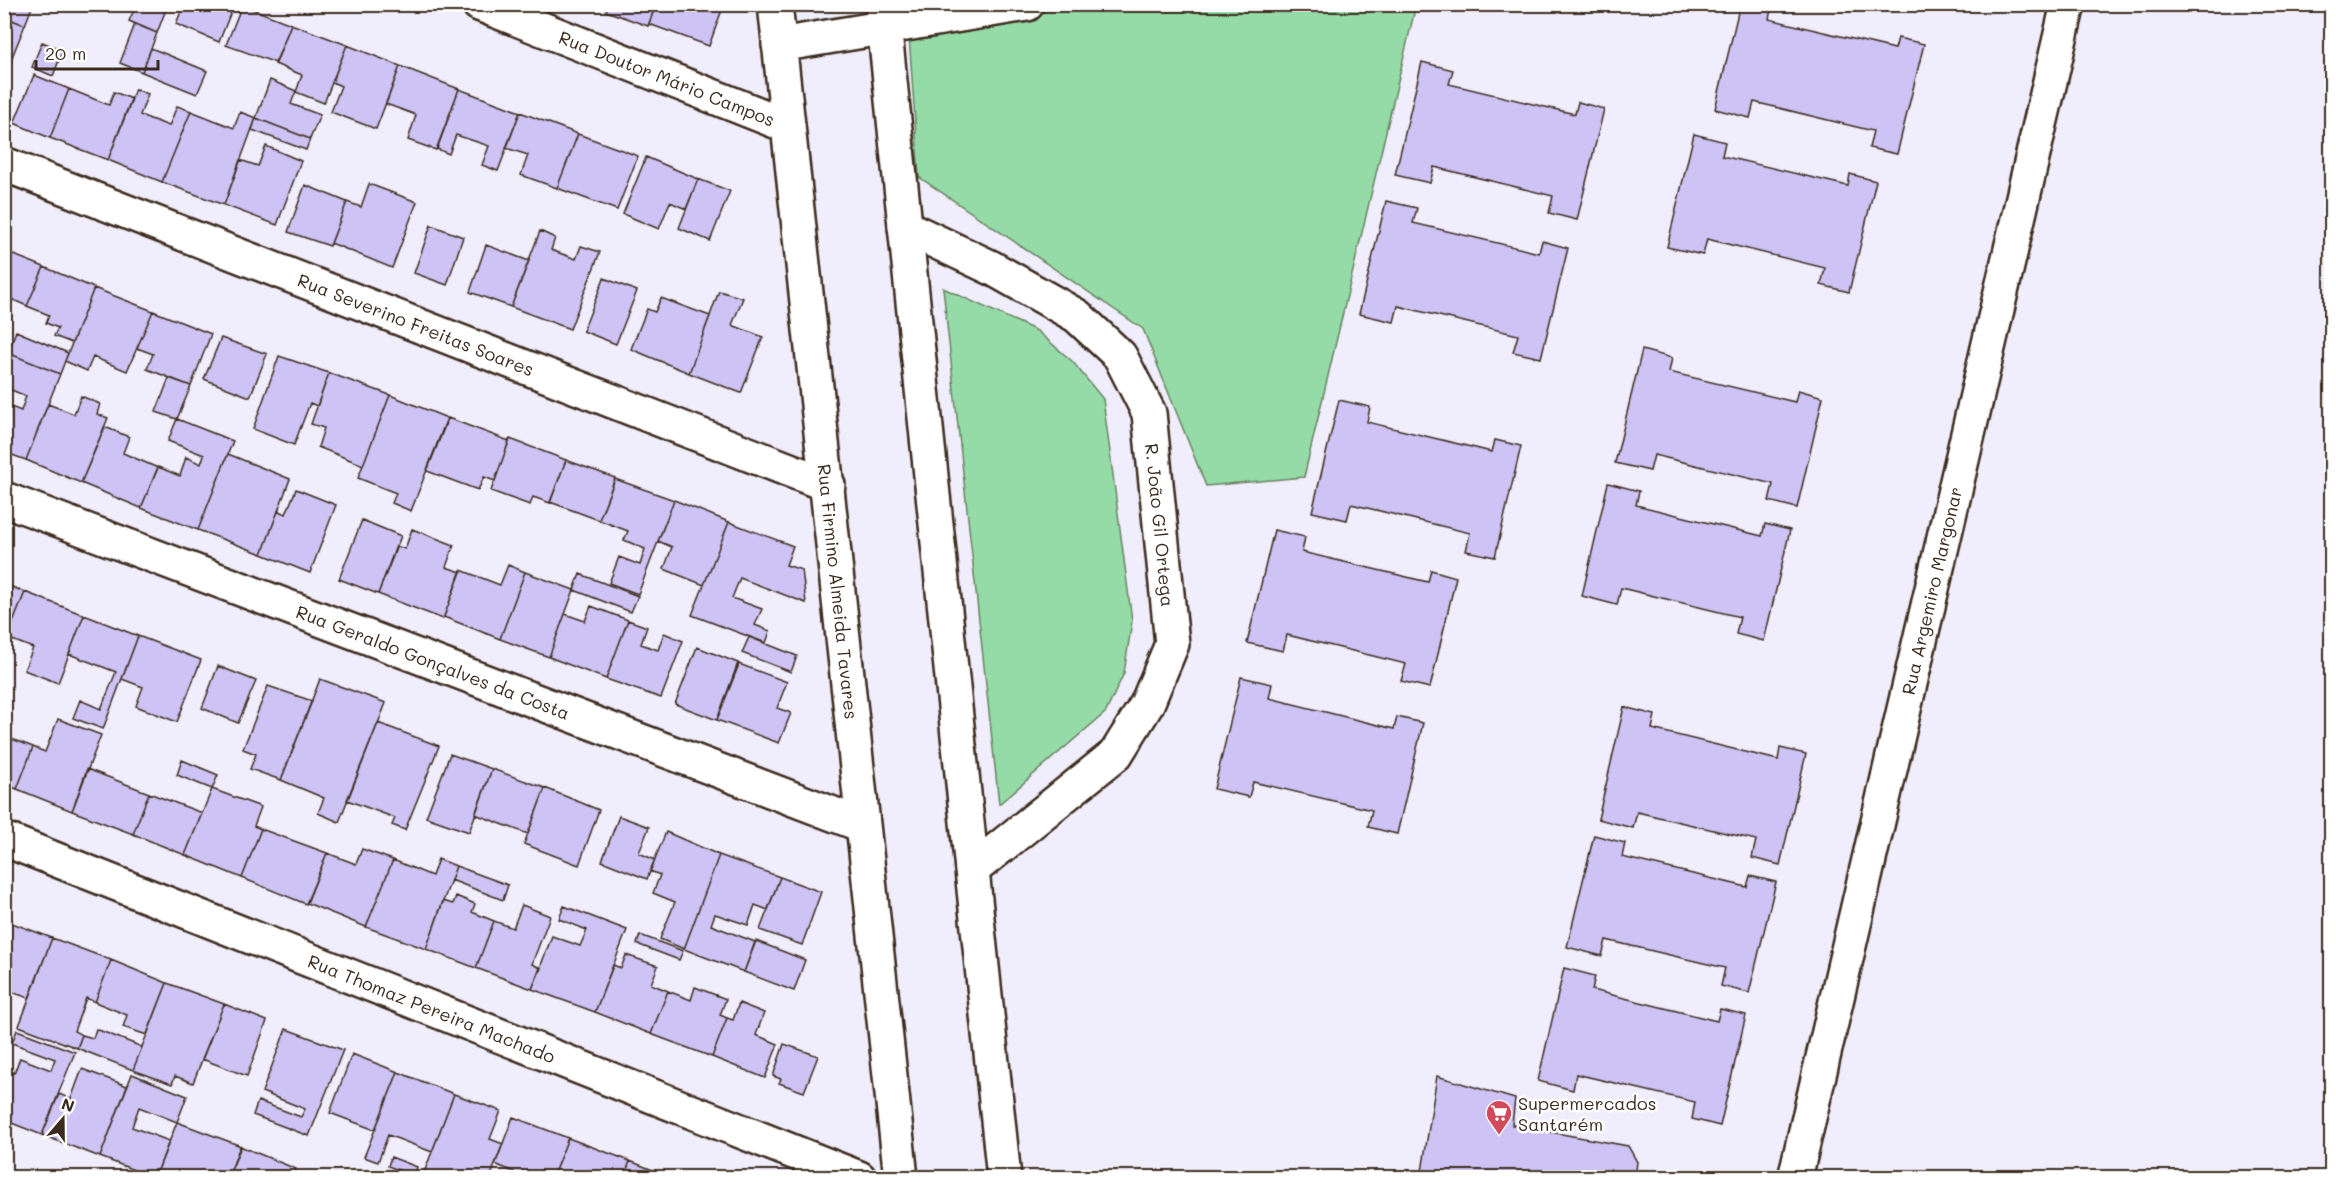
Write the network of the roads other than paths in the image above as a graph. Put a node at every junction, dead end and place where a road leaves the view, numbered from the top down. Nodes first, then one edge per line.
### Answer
1 (479, 4) edge
2 (775, 4) edge
3 (1027, 4) edge
4 (2067, 4) edge
5 (884, 17) edge
6 (779, 45) junction
7 (788, 126) junction
8 (4, 164) edge
9 (905, 227) junction
10 (828, 485) junction
11 (4, 500) edge
12 (862, 825) junction
13 (4, 839) edge
14 (972, 870) junction
15 (859, 1178) edge
16 (902, 1178) edge
17 (1004, 1178) edge
18 (1795, 1178) edge

1 - 7 street, Rua Doutor Mário Campos
2 - 6 street, Rua Firmino Almeida Tavares
3 - 5 street
4 - 18 street, Rua Argemiro Margonar
5 - 6 street
5 - 9 street
6 - 7 street, Rua Firmino Almeida Tavares
7 - 10 street, Rua Firmino Almeida Tavares
8 - 10 street, Rua Severino Freitas Soares
9 - 14 street
9 - 14 street, R. João Gil Ortega
10 - 12 street, Rua Firmino Almeida Tavares
11 - 12 street, Rua Geraldo Gonçalves da Costa
12 - 16 street, Rua Firmino Almeida Tavares
13 - 15 street, Rua Thomaz Pereira Machado
14 - 17 street

